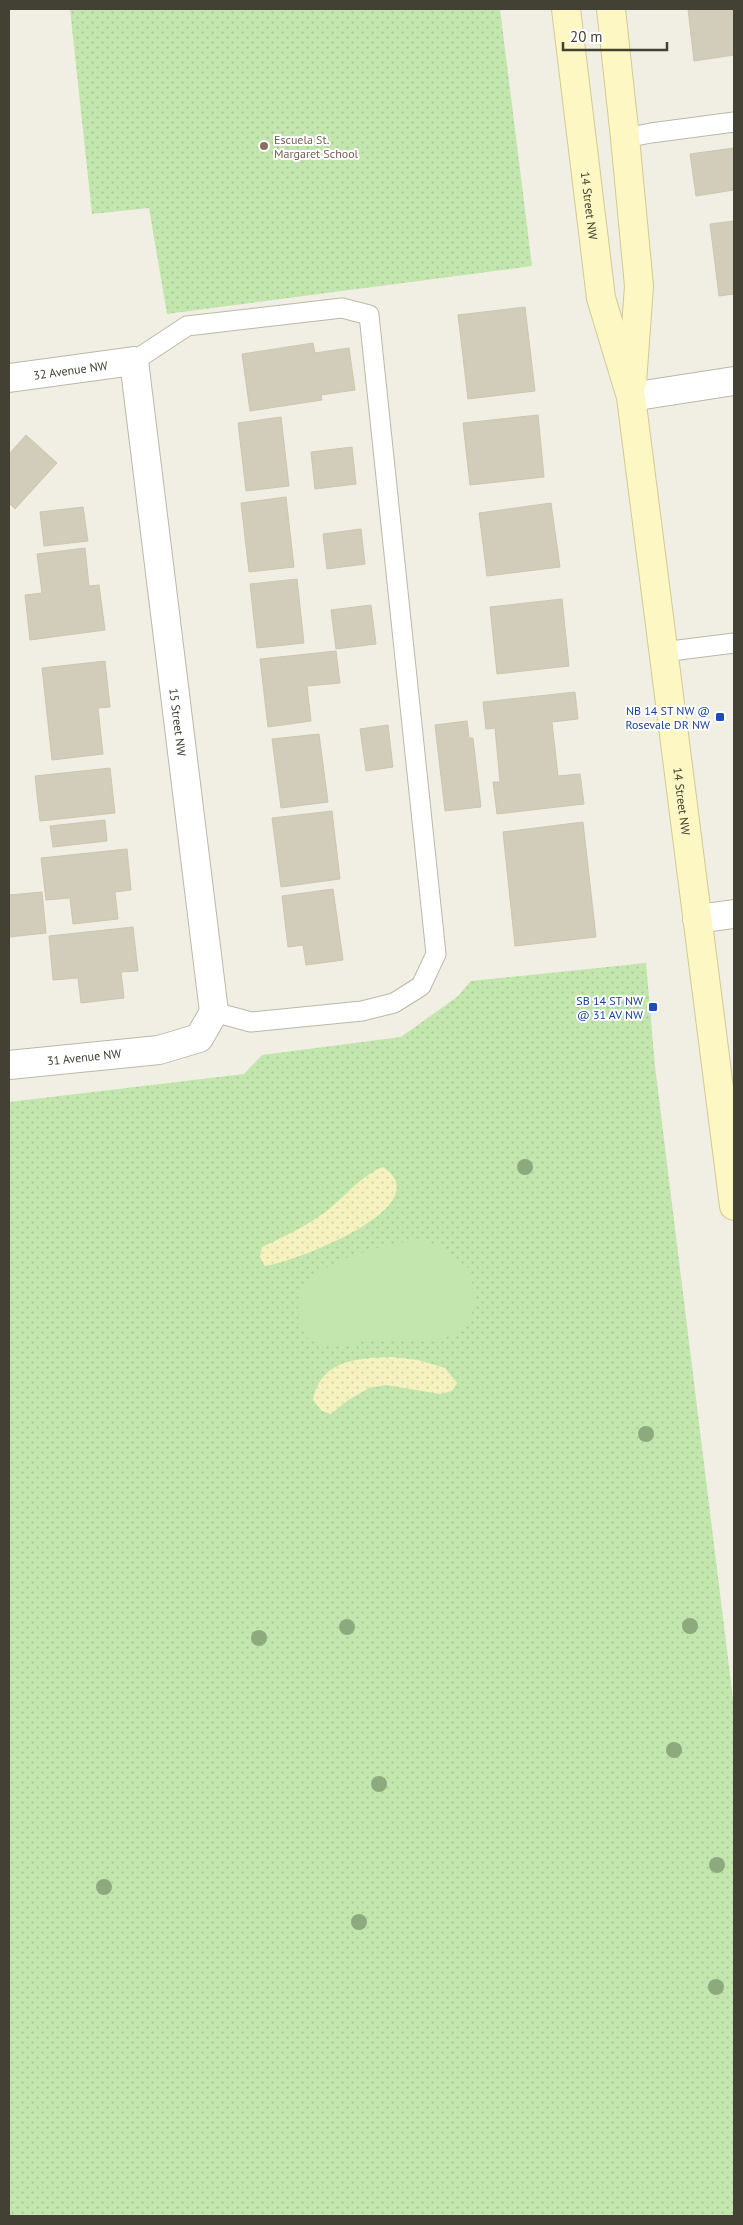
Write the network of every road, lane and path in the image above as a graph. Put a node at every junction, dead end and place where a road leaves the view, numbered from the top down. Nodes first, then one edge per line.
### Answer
1 (566, 9) edge
2 (610, 9) edge
3 (734, 122) edge
4 (625, 138) junction
5 (134, 361) junction
6 (9, 378) edge
7 (734, 381) edge
8 (631, 397) junction
9 (734, 643) edge
10 (664, 652) junction
11 (734, 914) edge
12 (697, 919) junction
13 (214, 1012) junction
14 (9, 1064) edge
15 (734, 1206) edge

1 - 8 main road, 14 Street NW
2 - 4 main road, 14 Street NW
3 - 4 lane
4 - 8 main road, 14 Street NW
5 - 6 street, 32 Avenue NW
5 - 13 street, 15 Street NW
5 - 13 lane
7 - 8 street
8 - 10 main road, 14 Street NW
9 - 10 lane
10 - 12 main road, 14 Street NW
11 - 12 street
12 - 15 main road, 14 Street NW
13 - 14 street, 31 Avenue NW

